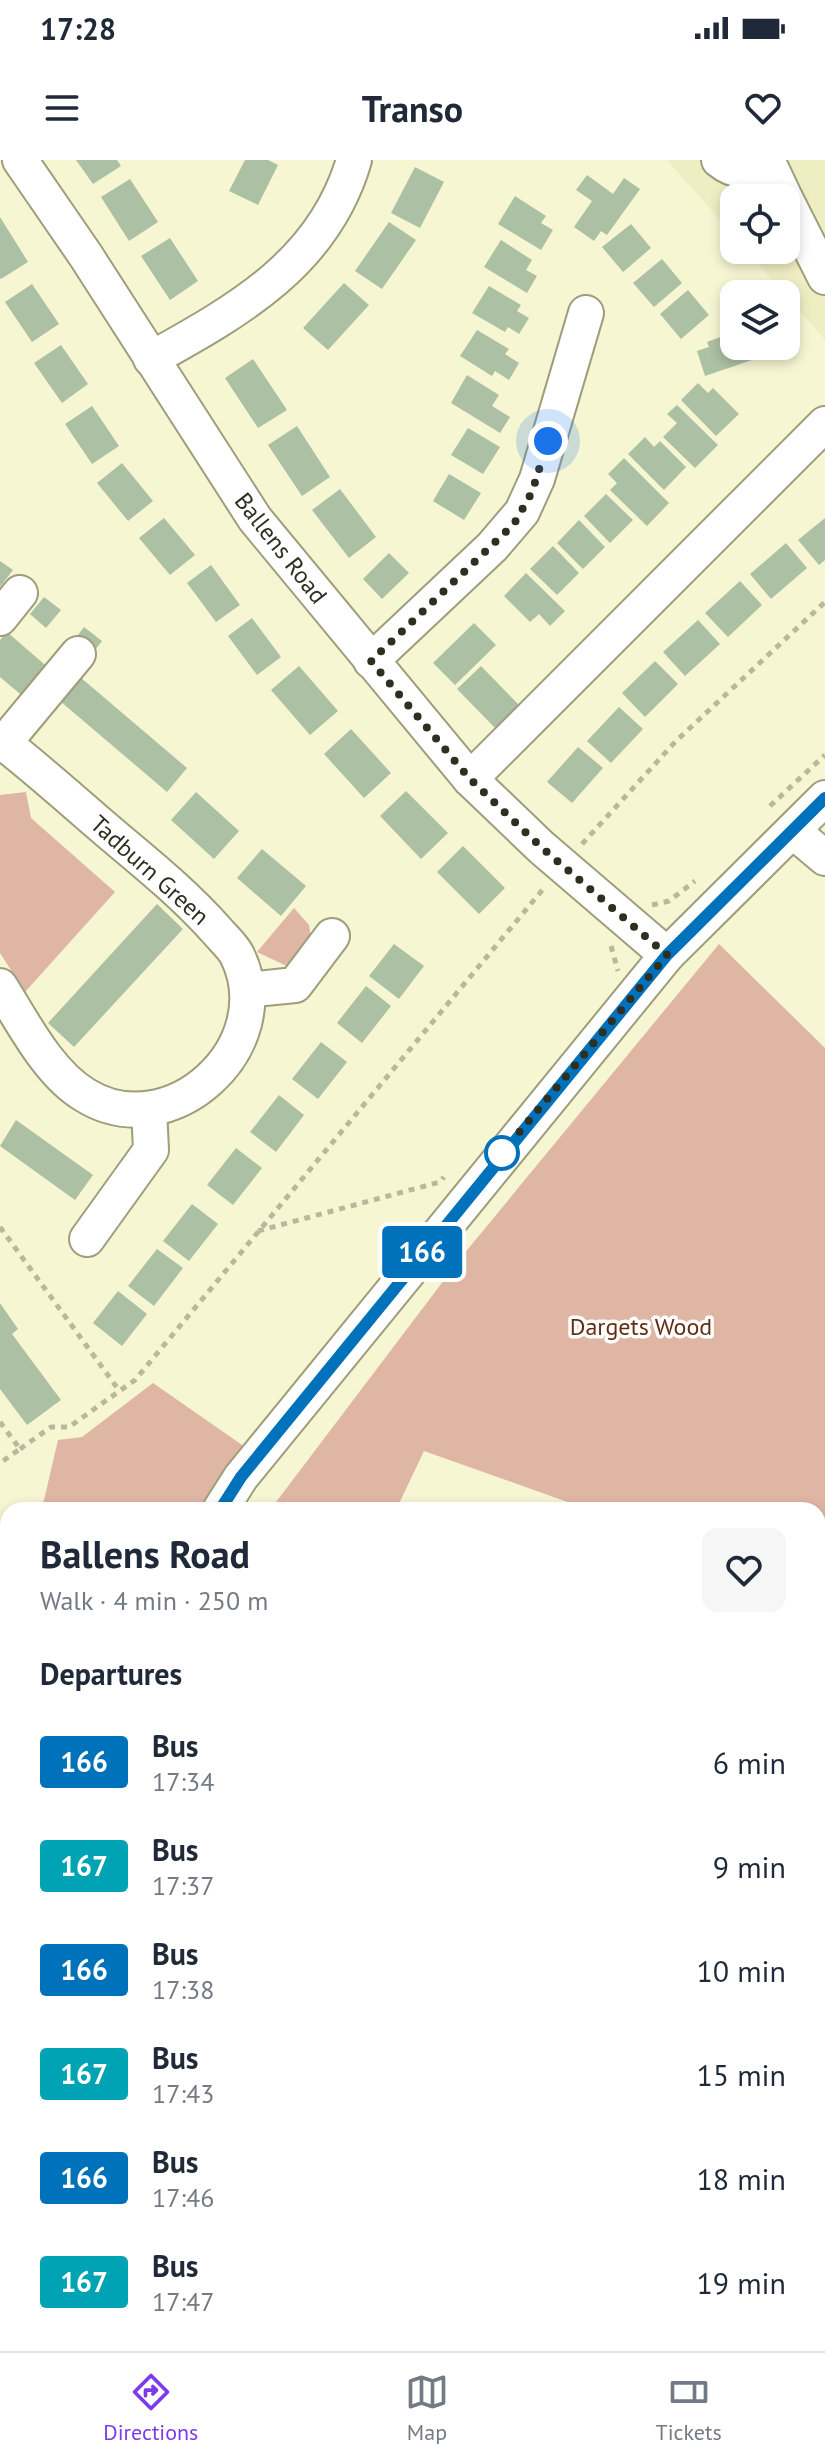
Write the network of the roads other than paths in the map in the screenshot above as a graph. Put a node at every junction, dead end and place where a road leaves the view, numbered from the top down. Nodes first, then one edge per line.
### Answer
1 (20, 160) edge
2 (354, 160) edge
3 (719, 160) edge
4 (778, 184) edge
5 (800, 228) edge
6 (825, 277) edge
7 (586, 313) dead end
8 (151, 359) junction
9 (825, 424) edge
10 (78, 654) dead end
11 (371, 661) junction
12 (1, 741) edge
13 (470, 779) junction
14 (825, 798) edge
15 (793, 831) junction
16 (825, 858) edge
17 (332, 936) dead end
18 (667, 955) junction
19 (0, 986) edge
20 (247, 990) junction
21 (149, 1109) junction
22 (87, 1239) dead end
23 (225, 1502) edge

1 - 8 street, Ballens Road
2 - 8 street
3 - 4 street
5 - 6 street
7 - 11 street
8 - 11 street, Ballens Road
9 - 13 street
10 - 12 street
11 - 13 street, Ballens Road
12 - 20 street, Tadburn Green
13 - 18 street, Ballens Road
14 - 15 street
15 - 16 street
15 - 18 street
17 - 20 street
18 - 23 street
19 - 21 street, Tadburn Green
20 - 21 street, Tadburn Green
21 - 22 street

